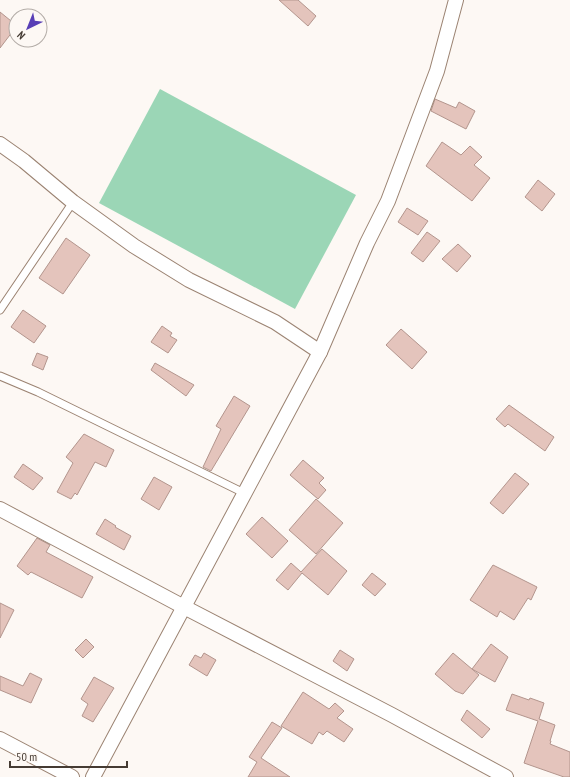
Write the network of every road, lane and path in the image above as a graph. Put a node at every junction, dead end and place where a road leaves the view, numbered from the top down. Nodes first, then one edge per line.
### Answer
1 (456, 0) edge
2 (0, 144) edge
3 (73, 202) junction
4 (0, 310) edge
5 (320, 352) junction
6 (0, 376) edge
7 (244, 493) junction
8 (0, 509) edge
9 (184, 608) junction
10 (0, 739) edge
11 (72, 777) edge
12 (92, 777) edge
13 (506, 777) edge

1 - 5 street
2 - 3 street
3 - 4 lane
3 - 5 street
5 - 7 street
6 - 7 lane
7 - 9 street
8 - 9 street
9 - 12 street
9 - 13 street
10 - 11 street

